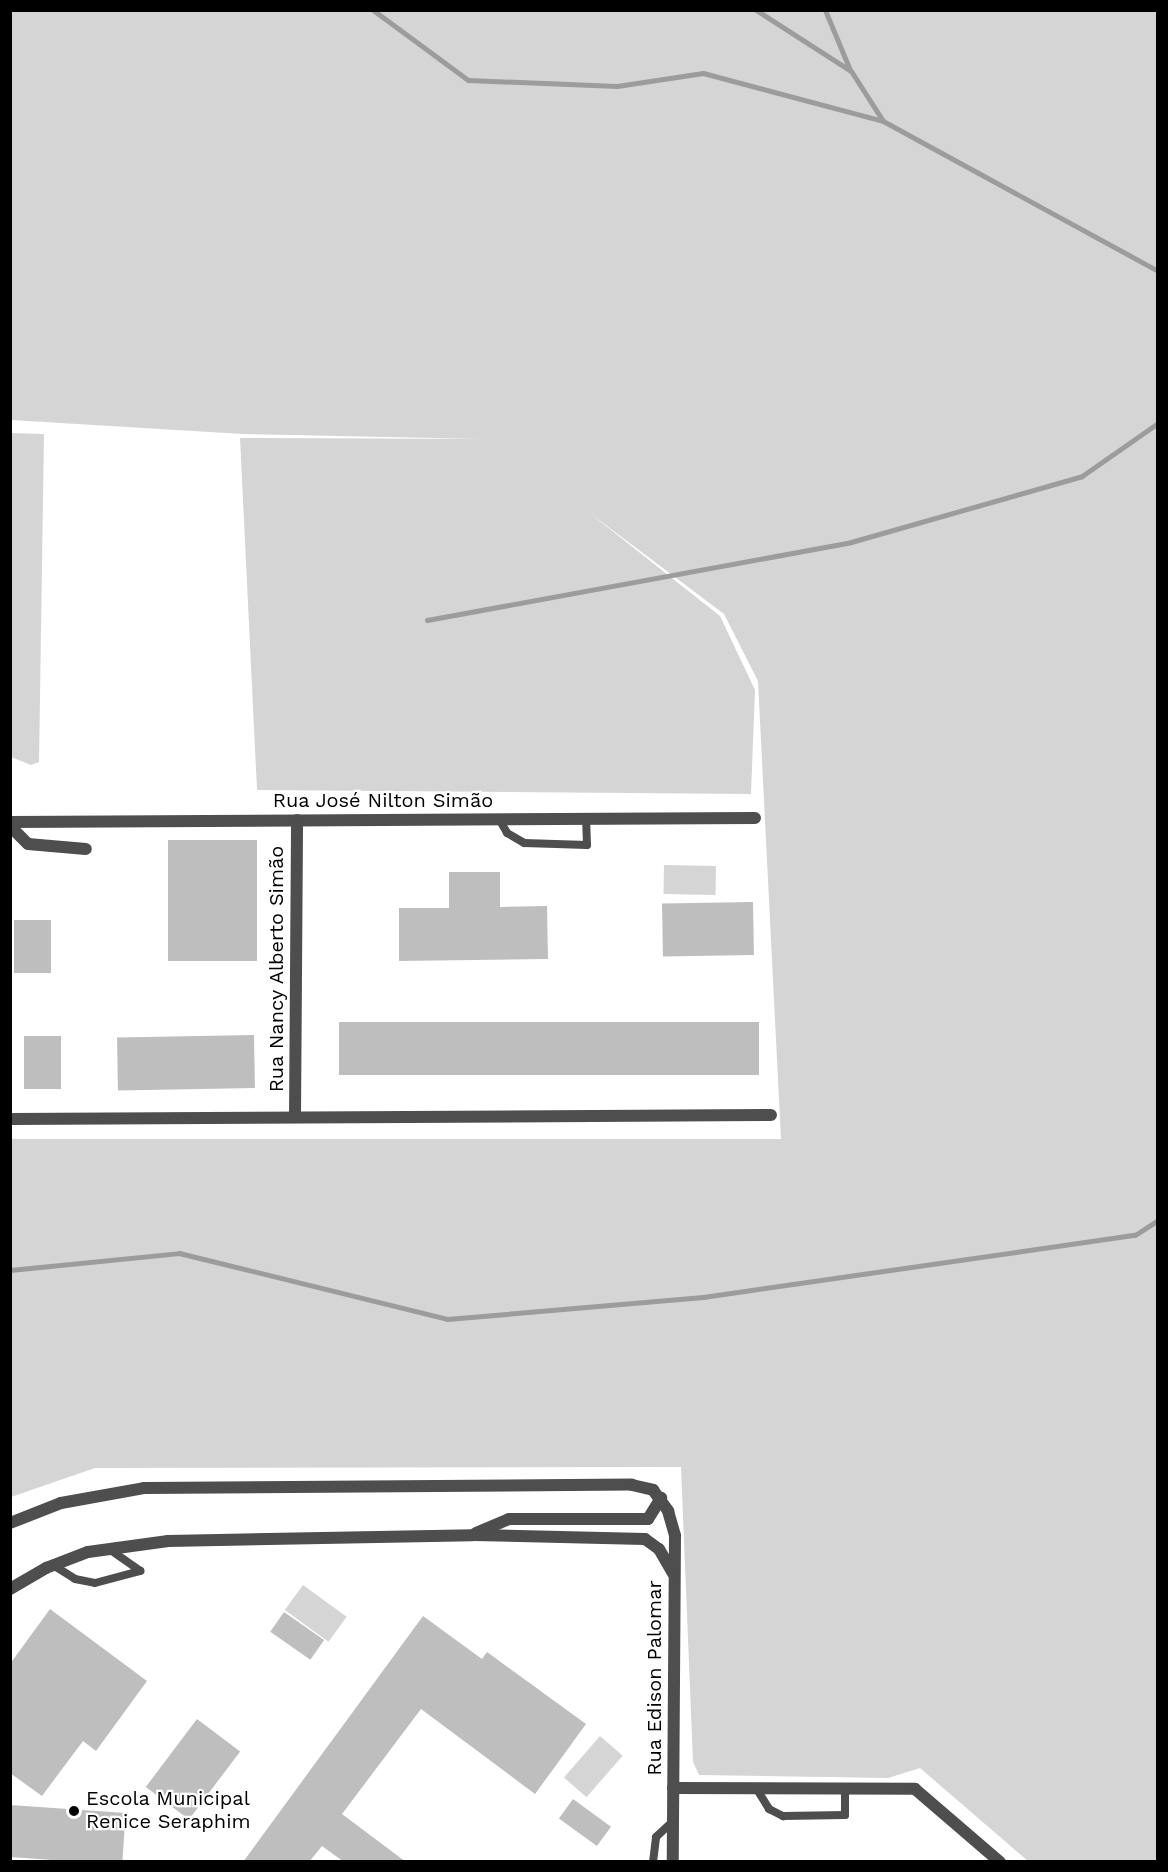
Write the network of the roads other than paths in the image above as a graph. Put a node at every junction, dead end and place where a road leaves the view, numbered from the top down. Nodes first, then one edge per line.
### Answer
1 (755, 818) dead end
2 (499, 819) junction
3 (586, 819) junction
4 (297, 820) junction
5 (10, 824) edge
6 (86, 849) dead end
7 (771, 1115) dead end
8 (294, 1117) junction
9 (10, 1119) edge
10 (661, 1498) junction
11 (10, 1523) edge
12 (473, 1535) junction
13 (108, 1548) junction
14 (53, 1565) junction
15 (674, 1574) junction
16 (10, 1588) edge
17 (673, 1788) junction
18 (756, 1788) junction
19 (845, 1788) junction
20 (673, 1821) junction
21 (653, 1862) edge
22 (673, 1862) edge
23 (1000, 1862) edge

1 - 3 street, Rua José Nilton Simão
2 - 3 street, Rua José Nilton Simão
2 - 3 lane
2 - 4 street, Rua José Nilton Simão
4 - 5 street, Rua José Nilton Simão
4 - 8 street, Rua Nancy Alberto Simão
5 - 6 street
7 - 8 street
8 - 9 street
10 - 11 street
10 - 12 street
10 - 15 street, Rua Edison Palomar
12 - 13 street
12 - 15 street
13 - 14 street
13 - 14 lane
14 - 16 street
15 - 17 street, Rua Edison Palomar
17 - 18 street
17 - 20 street, Rua Edison Palomar
18 - 19 street
18 - 19 lane
19 - 23 street
20 - 21 lane
20 - 22 street, Rua Edison Palomar

